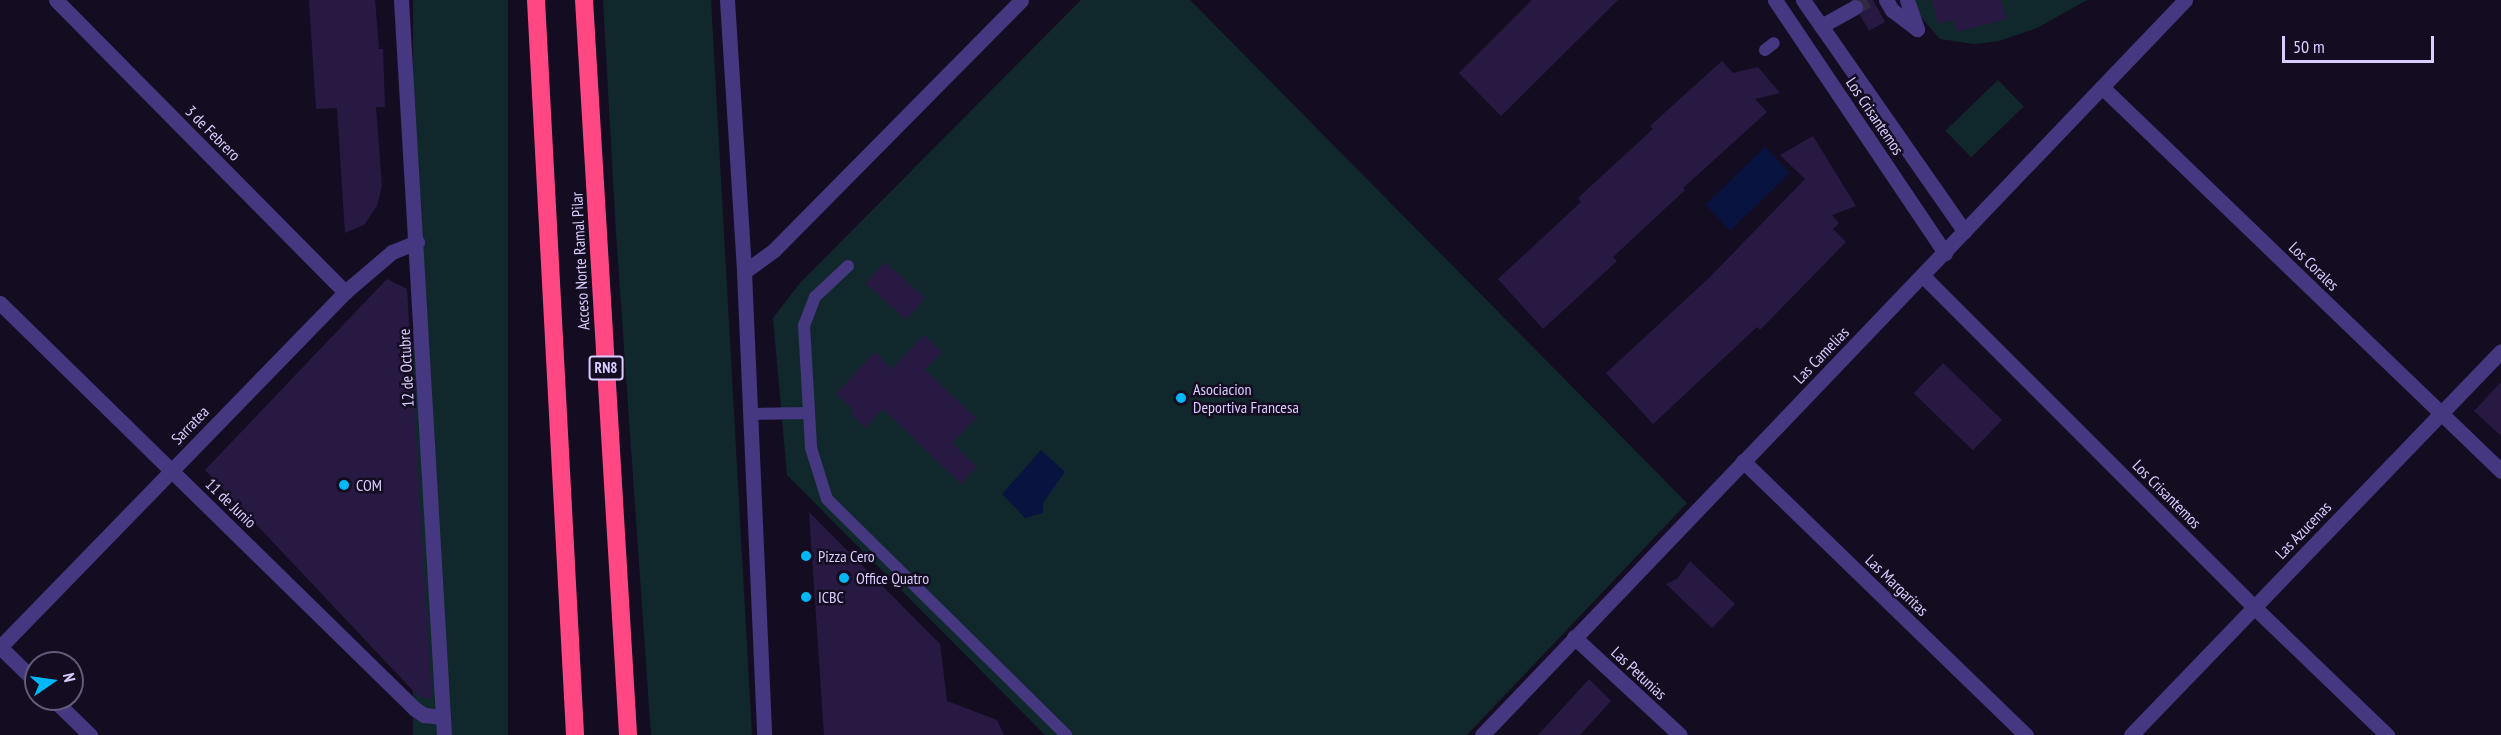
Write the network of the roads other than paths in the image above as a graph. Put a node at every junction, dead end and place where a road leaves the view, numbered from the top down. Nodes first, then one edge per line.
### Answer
1 (56, 0) edge
2 (401, 0) edge
3 (536, 0) edge
4 (584, 0) edge
5 (727, 0) edge
6 (1021, 0) edge
7 (1775, 0) edge
8 (1886, 0) edge
9 (1906, 0) edge
10 (2185, 0) edge
11 (1807, 6) edge
12 (1855, 7) tunnel mouth
13 (1821, 26) junction
14 (1790, 30) junction
15 (2102, 87) junction
16 (1964, 231) junction
17 (417, 242) junction
18 (1945, 253) junction
19 (848, 266) dead end
20 (744, 272) junction
21 (1923, 276) junction
22 (345, 292) junction
23 (0, 303) edge
24 (2501, 351) edge
25 (809, 412) junction
26 (2442, 413) junction
27 (750, 414) junction
28 (1743, 461) junction
29 (172, 470) junction
30 (2501, 471) edge
31 (2254, 607) junction
32 (1574, 637) junction
33 (0, 647) edge
34 (24, 670) edge
35 (65, 711) edge
36 (443, 717) junction
37 (90, 735) edge
38 (444, 735) edge
39 (575, 735) edge
40 (628, 735) edge
41 (764, 735) edge
42 (1066, 735) edge
43 (1482, 735) edge
44 (1680, 735) edge
45 (2026, 735) edge
46 (2131, 735) edge
47 (2387, 735) edge

1 - 22 street, 3 de Febrero
2 - 17 street, 12 de Octubre
3 - 39 highway, Acceso Norte Ramal Pilar
4 - 40 highway, Acceso Norte Ramal Pilar / RN8
5 - 20 street
6 - 20 street
7 - 14 street, Los Crisantemos
8 - 9 street
10 - 15 street, Las Camelias
11 - 13 street, Los Crisantemos
11 - 14 street
12 - 13 street
13 - 16 street, Los Crisantemos
14 - 18 street, Los Crisantemos
15 - 16 street, Las Camelias
15 - 26 street, Los Corales
16 - 18 street, Las Camelias
17 - 22 street, Sarratea
17 - 36 street, 12 de Octubre
18 - 21 street, Las Camelias
19 - 25 lane
20 - 27 street
21 - 28 street, Las Camelias
21 - 31 street, Los Crisantemos
22 - 29 street, Sarratea
23 - 29 street, 11 de Junio
24 - 26 street, Las Azucenas
25 - 27 lane
25 - 42 lane
26 - 30 street, Los Corales
26 - 31 street, Las Azucenas
27 - 41 street
28 - 32 street, Las Camelias
28 - 45 street, Las Margaritas
29 - 33 street, Sarratea
29 - 36 street, 11 de Junio
31 - 46 street, Las Azucenas
31 - 47 street, Los Crisantemos
32 - 43 street, Las Camelias
32 - 44 street, Las Petunias
33 - 34 street
35 - 37 street
36 - 38 street, 12 de Octubre

